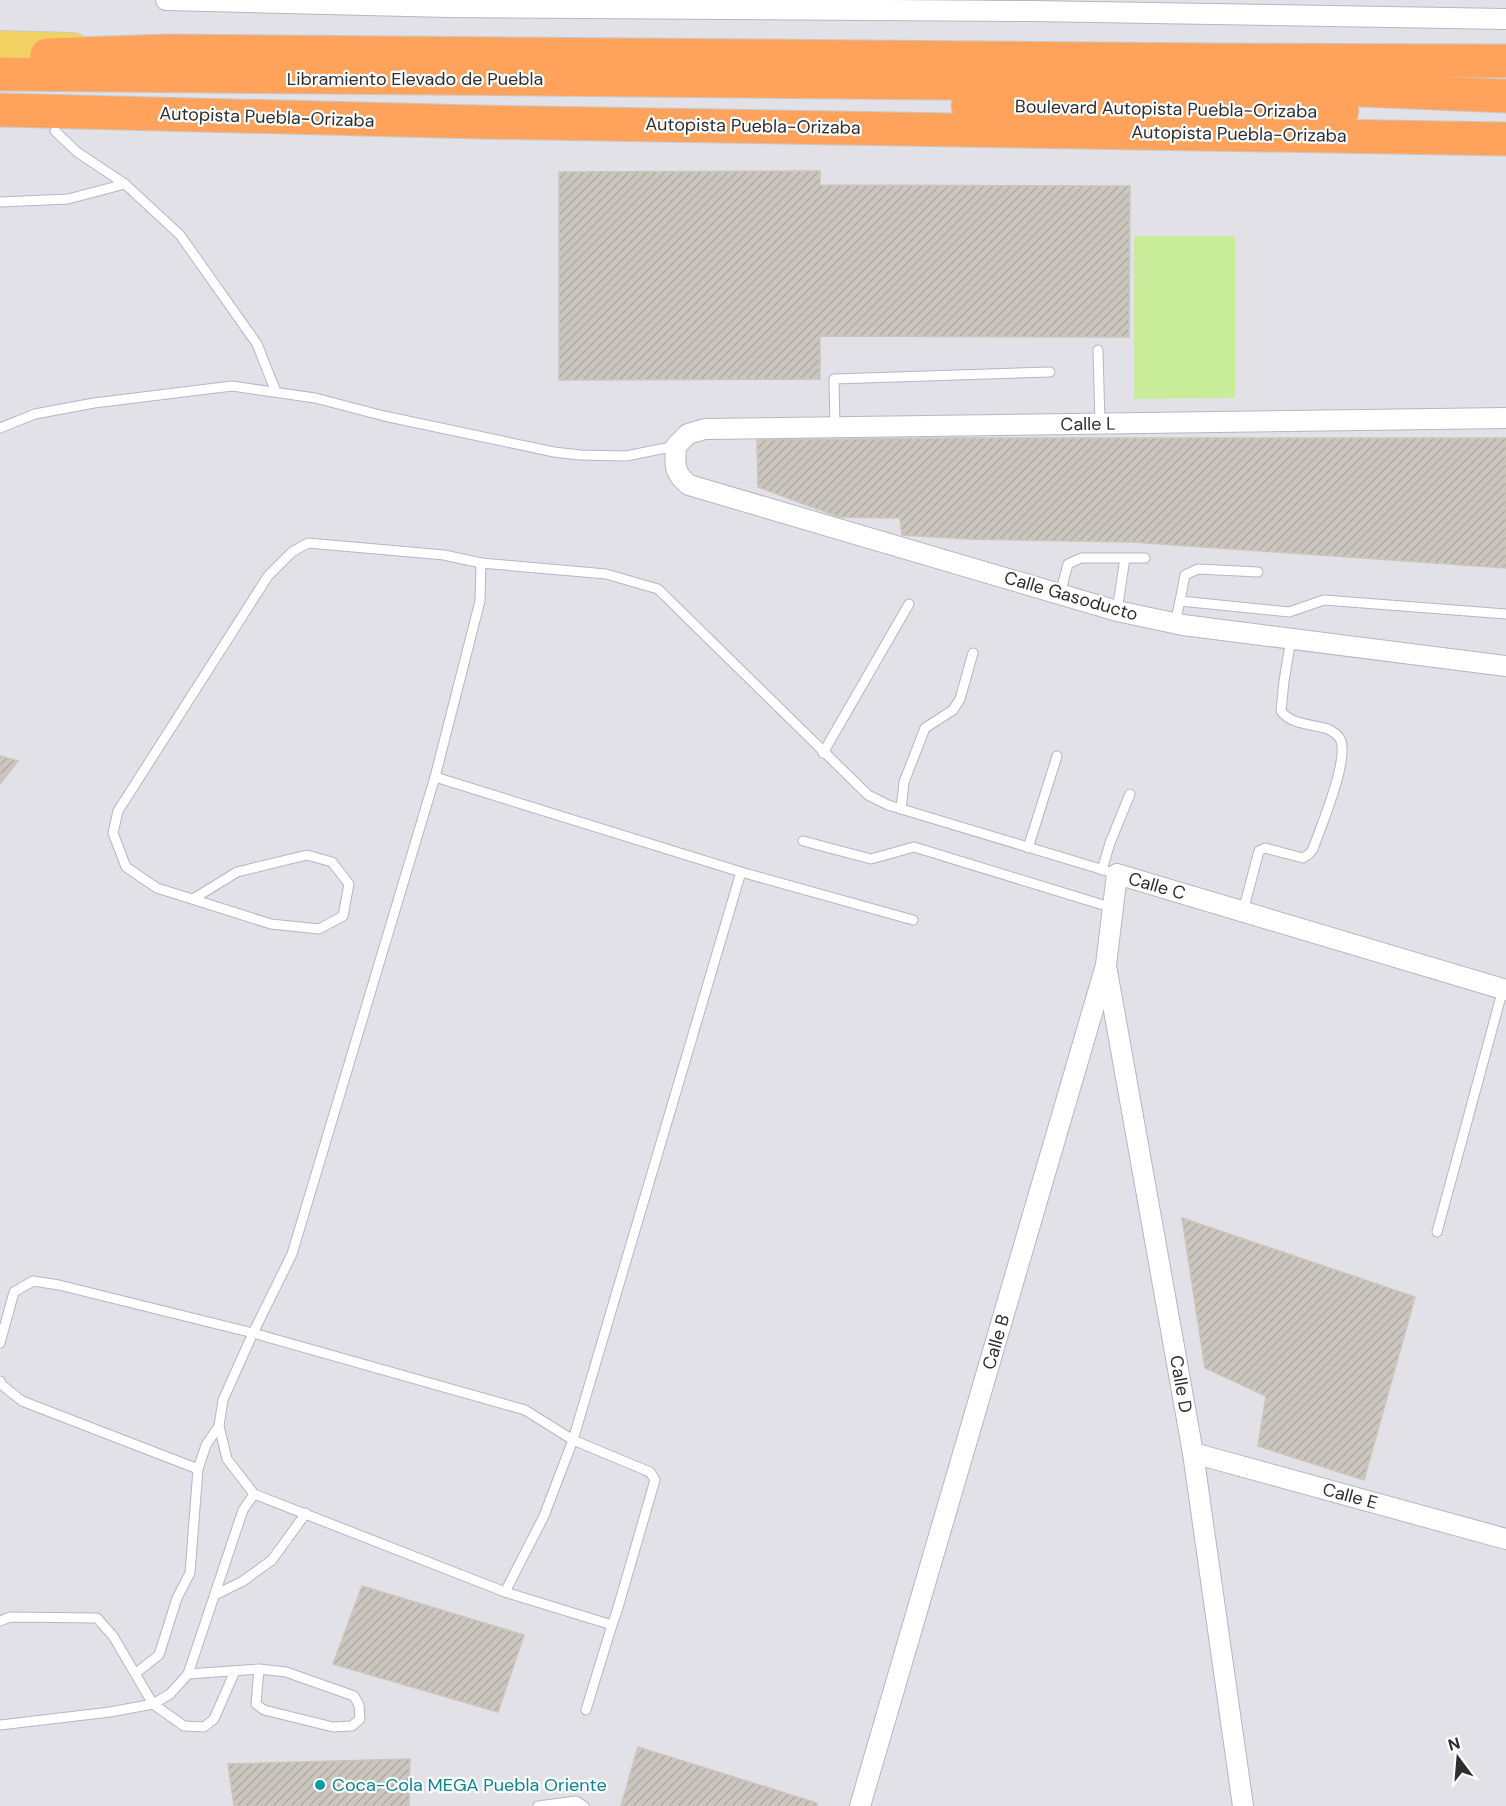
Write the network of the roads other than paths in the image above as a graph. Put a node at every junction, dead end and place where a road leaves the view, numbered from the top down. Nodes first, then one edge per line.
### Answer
1 (166, 0) edge
2 (448, 3) edge
3 (519, 4) edge
4 (622, 4) edge
5 (1035, 5) edge
6 (1506, 19) edge
7 (0, 46) edge
8 (169, 51) junction
9 (0, 58) edge
10 (1506, 61) edge
11 (0, 74) edge
12 (828, 93) junction
13 (1506, 96) edge
14 (0, 98) edge
15 (0, 110) edge
16 (1506, 113) edge
17 (479, 122) junction
18 (0, 129) edge
19 (55, 131) junction
20 (1506, 139) edge
21 (125, 184) junction
22 (0, 202) edge
23 (1098, 350) dead end
24 (1050, 372) dead end
25 (276, 392) junction
26 (1506, 418) edge
27 (1100, 424) junction
28 (835, 427) junction
29 (0, 428) edge
30 (676, 446) junction
31 (1125, 558) junction
32 (1145, 558) dead end
33 (481, 563) junction
34 (1258, 572) dead end
35 (1060, 594) junction
36 (1180, 601) junction
37 (909, 604) dead end
38 (1117, 611) junction
39 (1506, 614) edge
40 (1175, 622) junction
41 (1291, 639) junction
42 (973, 653) dead end
43 (1506, 666) edge
44 (823, 753) junction
45 (1057, 756) dead end
46 (435, 777) junction
47 (1130, 794) dead end
48 (901, 809) junction
49 (803, 841) dead end
50 (1028, 848) junction
51 (741, 872) junction
52 (1110, 872) junction
53 (193, 899) junction
54 (1113, 908) junction
55 (1243, 911) junction
56 (913, 920) dead end
57 (1106, 965) junction
58 (1504, 990) edge
59 (1437, 1232) dead end
60 (253, 1333) junction
61 (0, 1343) edge
62 (0, 1381) edge
63 (219, 1426) junction
64 (573, 1440) junction
65 (1193, 1453) junction
66 (198, 1469) junction
67 (254, 1494) junction
68 (306, 1513) junction
69 (1506, 1539) edge
70 (505, 1592) junction
71 (214, 1594) junction
72 (0, 1622) edge
73 (612, 1625) junction
74 (259, 1669) junction
75 (235, 1671) junction
76 (136, 1673) junction
77 (188, 1674) junction
78 (153, 1704) junction
79 (586, 1710) dead end
80 (0, 1725) edge
81 (538, 1806) edge
82 (584, 1806) edge
83 (860, 1806) edge
84 (1243, 1806) edge

1 - 2 street
2 - 3 street
3 - 4 street
4 - 5 street
5 - 6 street
7 - 8 main road
8 - 9 highway
8 - 10 highway
11 - 12 highway, Libramiento Elevado de Puebla
12 - 13 highway, Boulevard Autopista Puebla-Orizaba
12 - 14 highway, Libramiento Elevado de Puebla
12 - 16 highway, Boulevard Autopista Puebla-Orizaba
15 - 17 highway, Autopista Puebla-Orizaba
17 - 19 highway
17 - 20 highway, Autopista Puebla-Orizaba
18 - 19 highway
19 - 21 lane
21 - 22 lane
21 - 25 lane
23 - 27 lane
24 - 28 lane
25 - 29 lane
25 - 30 lane
26 - 27 street, Calle L
27 - 28 street, Calle L
28 - 30 street, Calle L
30 - 35 street, Calle Gasoducto
31 - 32 lane
31 - 35 lane
31 - 38 lane
33 - 44 lane, Calle C
33 - 46 lane
33 - 53 lane, Calle C
34 - 36 lane
35 - 38 street, Calle Gasoducto
36 - 39 lane
36 - 40 lane
37 - 44 lane
38 - 40 street, Calle Gasoducto
40 - 41 street, Calle Gasoducto
41 - 43 street, Calle Gasoducto
41 - 55 lane
42 - 48 lane
44 - 48 lane, Calle C
45 - 50 lane
46 - 51 lane
46 - 60 lane
47 - 52 lane
48 - 50 lane, Calle C
49 - 54 lane
50 - 52 lane, Calle C
51 - 56 lane
51 - 64 lane
52 - 54 street, Calle B
52 - 55 street, Calle C
53 - 53 lane, Calle C
54 - 57 street, Calle B
55 - 58 street, Calle C
57 - 65 street, Calle D
57 - 83 street, Calle B
58 - 59 lane
60 - 61 lane
60 - 63 lane
60 - 64 lane
62 - 66 lane
63 - 66 lane
63 - 67 lane
64 - 70 lane
64 - 73 lane
65 - 69 street, Calle E
65 - 84 street, Calle D
66 - 76 lane
67 - 68 lane
67 - 71 lane
68 - 70 lane
68 - 71 lane
70 - 73 lane
71 - 77 lane
72 - 76 lane
73 - 79 lane
74 - 74 lane
74 - 75 lane
75 - 77 lane
75 - 78 lane
76 - 78 lane
77 - 78 lane
78 - 80 lane
81 - 82 lane

